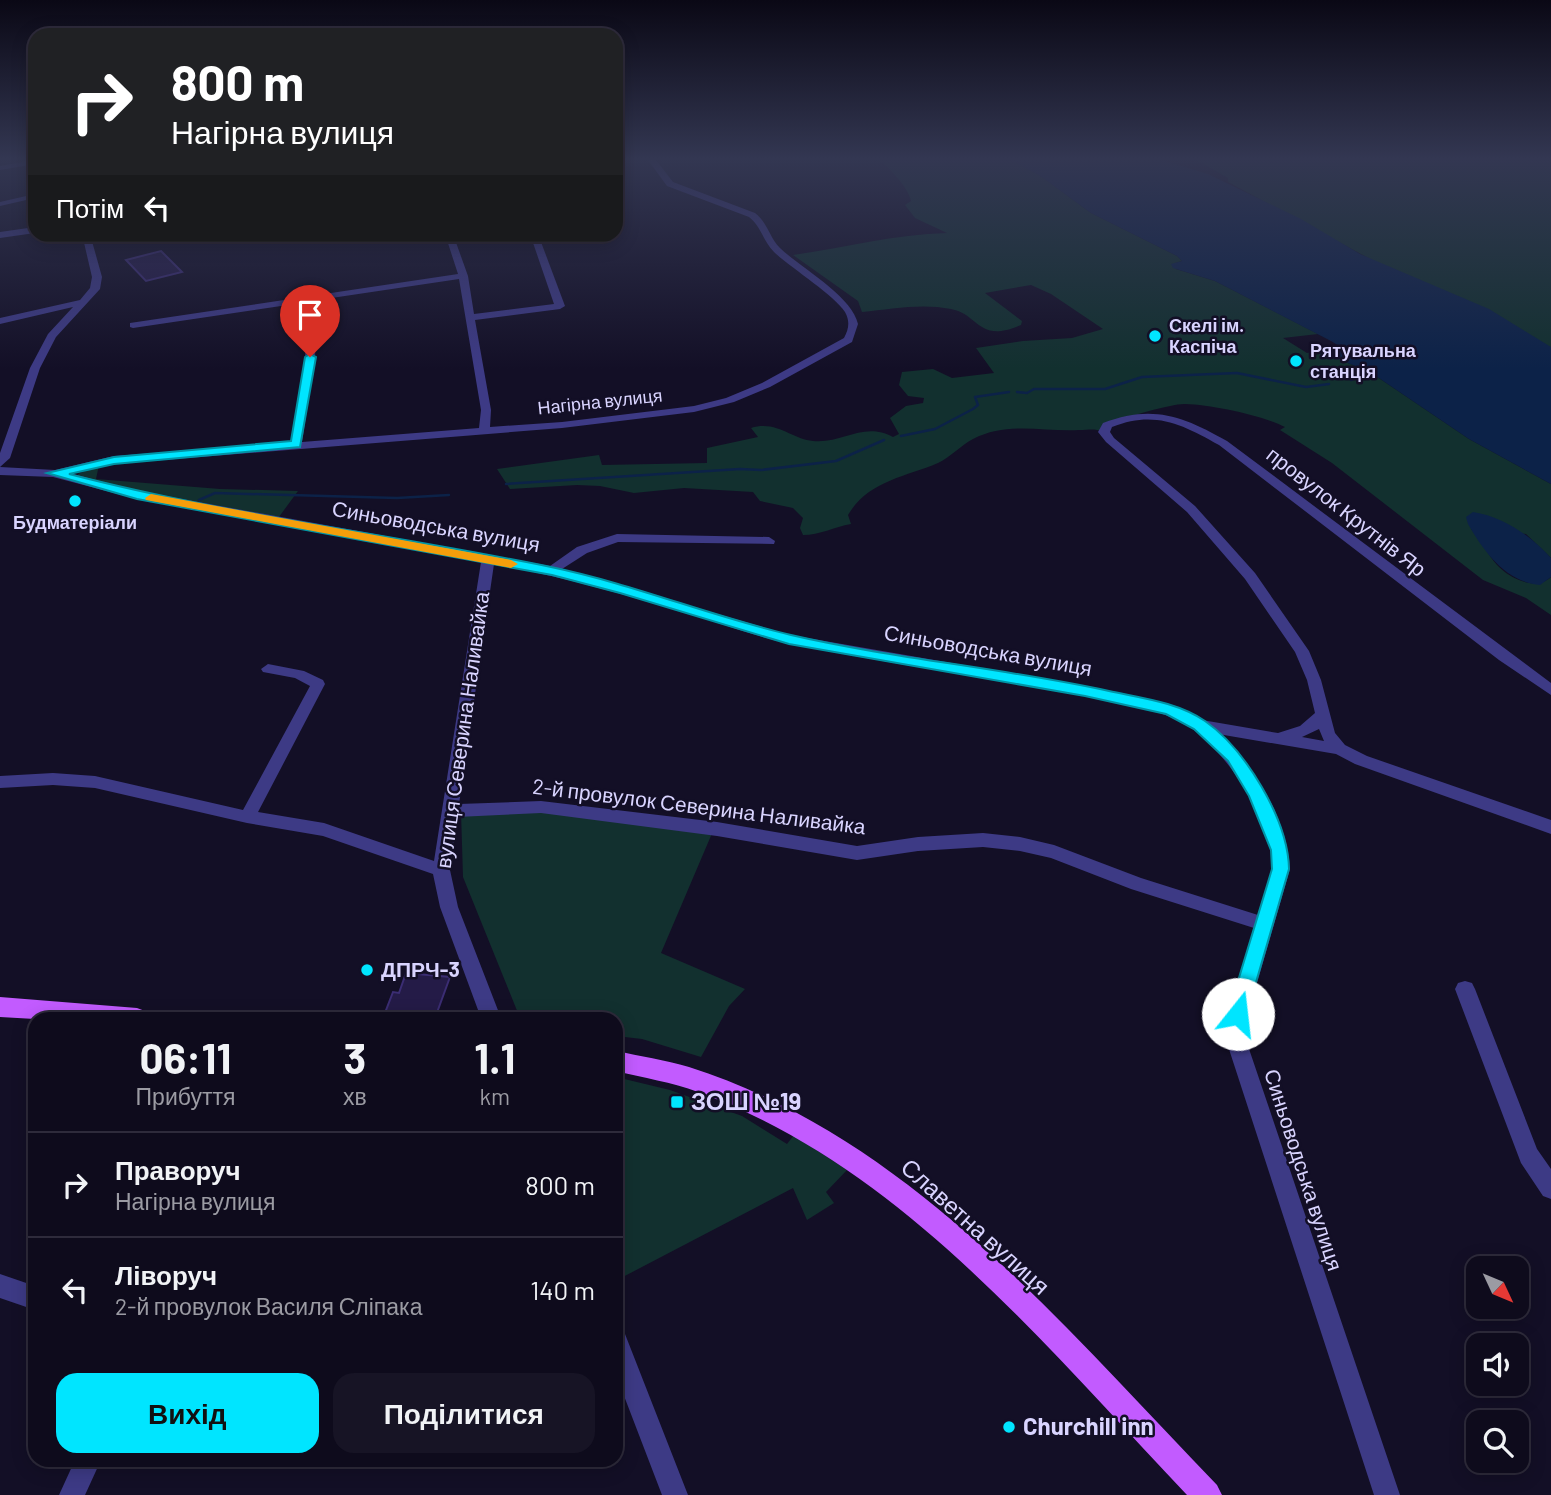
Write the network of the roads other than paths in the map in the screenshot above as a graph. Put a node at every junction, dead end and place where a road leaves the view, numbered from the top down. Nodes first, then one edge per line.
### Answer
1 (764, 230) edge
2 (28, 231) edge
3 (0, 235) edge
4 (88, 242) edge
5 (452, 242) edge
6 (537, 242) edge
7 (463, 276) junction
8 (313, 299) junction
9 (83, 302) junction
10 (469, 317) junction
11 (0, 321) edge
12 (133, 325) dead end
13 (484, 431) junction
14 (296, 444) junction
15 (0, 463) edge
16 (0, 471) edge
17 (53, 473) junction
18 (769, 541) dead end
19 (488, 560) junction
20 (553, 571) junction
21 (268, 669) dead end
22 (1551, 690) edge
23 (1321, 715) junction
24 (1199, 725) junction
25 (1276, 737) junction
26 (1339, 749) junction
27 (1233, 757) junction
28 (0, 782) edge
29 (449, 811) junction
30 (247, 817) junction
31 (1551, 827) edge
32 (442, 870) junction
33 (1265, 924) junction
34 (1465, 989) dead end
35 (0, 1007) edge
36 (62, 1012) edge
37 (489, 1012) edge
38 (623, 1064) edge
39 (1551, 1188) edge
40 (0, 1286) edge
41 (28, 1296) edge
42 (623, 1361) edge
43 (85, 1467) edge
44 (72, 1495) edge
45 (675, 1495) edge
46 (1207, 1495) edge
47 (1387, 1495) edge

1 - 13 street, Нагірна вулиця
2 - 3 street
4 - 9 street
5 - 7 street
6 - 10 street
7 - 8 street
7 - 10 street
8 - 12 street
8 - 14 street
9 - 11 street
9 - 15 street
10 - 13 street
13 - 14 street, Нагірна вулиця
14 - 17 street, Нагірна вулиця
16 - 17 street, Синьоводська вулиця
17 - 19 street, Синьоводська вулиця
18 - 20 street
19 - 20 street, Синьоводська вулиця
19 - 29 street, вулиця Северина Наливайка
20 - 24 street, Синьоводська вулиця
21 - 30 street
22 - 23 street, провулок Крутнів Яр
23 - 25 street
23 - 26 street
24 - 25 street
24 - 27 street, Синьоводська вулиця
25 - 26 street
25 - 27 street
26 - 31 street
27 - 33 street, Синьоводська вулиця
28 - 30 street
29 - 32 street, вулиця Северина Наливайка
29 - 33 street, 2-й провулок Северина Наливайка
30 - 32 street
32 - 37 street, вулиця Северина Наливайка
33 - 47 street, Синьоводська вулиця
34 - 39 street
35 - 36 main road
38 - 46 main road, Славетна вулиця
40 - 41 street
42 - 45 street
43 - 44 street

